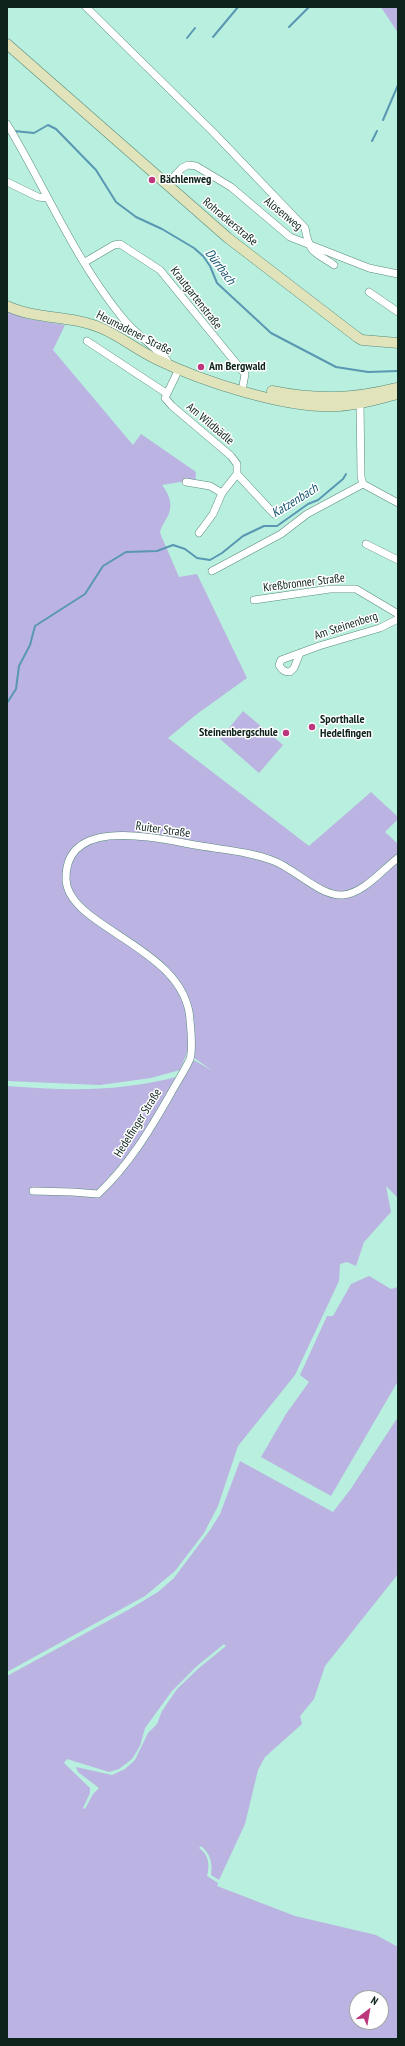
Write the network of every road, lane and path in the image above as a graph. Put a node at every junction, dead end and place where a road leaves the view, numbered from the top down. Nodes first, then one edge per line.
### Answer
1 (86, 7) edge
2 (7, 44) edge
3 (7, 124) edge
4 (7, 182) edge
5 (167, 184) junction
6 (47, 198) junction
7 (308, 244) junction
8 (85, 262) junction
9 (334, 265) dead end
10 (398, 274) edge
11 (369, 292) dead end
12 (7, 306) edge
13 (398, 312) edge
14 (87, 341) dead end
15 (398, 344) edge
16 (169, 365) junction
17 (179, 369) junction
18 (398, 387) edge
19 (243, 388) junction
20 (166, 393) junction
21 (398, 394) edge
22 (360, 400) junction
23 (237, 474) junction
24 (186, 482) dead end
25 (363, 484) junction
26 (222, 493) junction
27 (398, 503) edge
28 (274, 514) dead end
29 (199, 533) dead end
30 (366, 544) dead end
31 (398, 560) edge
32 (212, 571) dead end
33 (254, 600) dead end
34 (398, 614) edge
35 (398, 619) edge
36 (300, 653) dead end
37 (398, 858) edge
38 (190, 1058) joint
39 (33, 1191) dead end

1 - 7 street
2 - 5 street, Rohrackerstraße
3 - 6 street
4 - 6 street
5 - 7 street, Alosenweg
5 - 15 street, Rohrackerstraße
6 - 8 street
7 - 9 street
7 - 10 street, Alosenweg
8 - 16 street
8 - 19 street, Krautgartenstraße
11 - 13 street
12 - 16 street, Heumadener Straße
14 - 20 street, Am Wildbädle
16 - 17 street, Heumadener Straße
17 - 19 street, Heumadener Straße
17 - 20 street
18 - 22 street, Heumadener Straße
19 - 22 street, Heumadener Straße
20 - 23 street, Am Wildbädle
21 - 22 street, Heumadener Straße
22 - 25 street
23 - 26 street
23 - 28 street, Am Wildbädle
24 - 26 street
25 - 27 street
25 - 32 street
26 - 29 street
30 - 31 street
33 - 34 street, Kreßbronner Straße
35 - 36 street, Am Steinenberg
37 - 38 street, Ruiter Straße
38 - 39 street, Hedelfinger Straße

